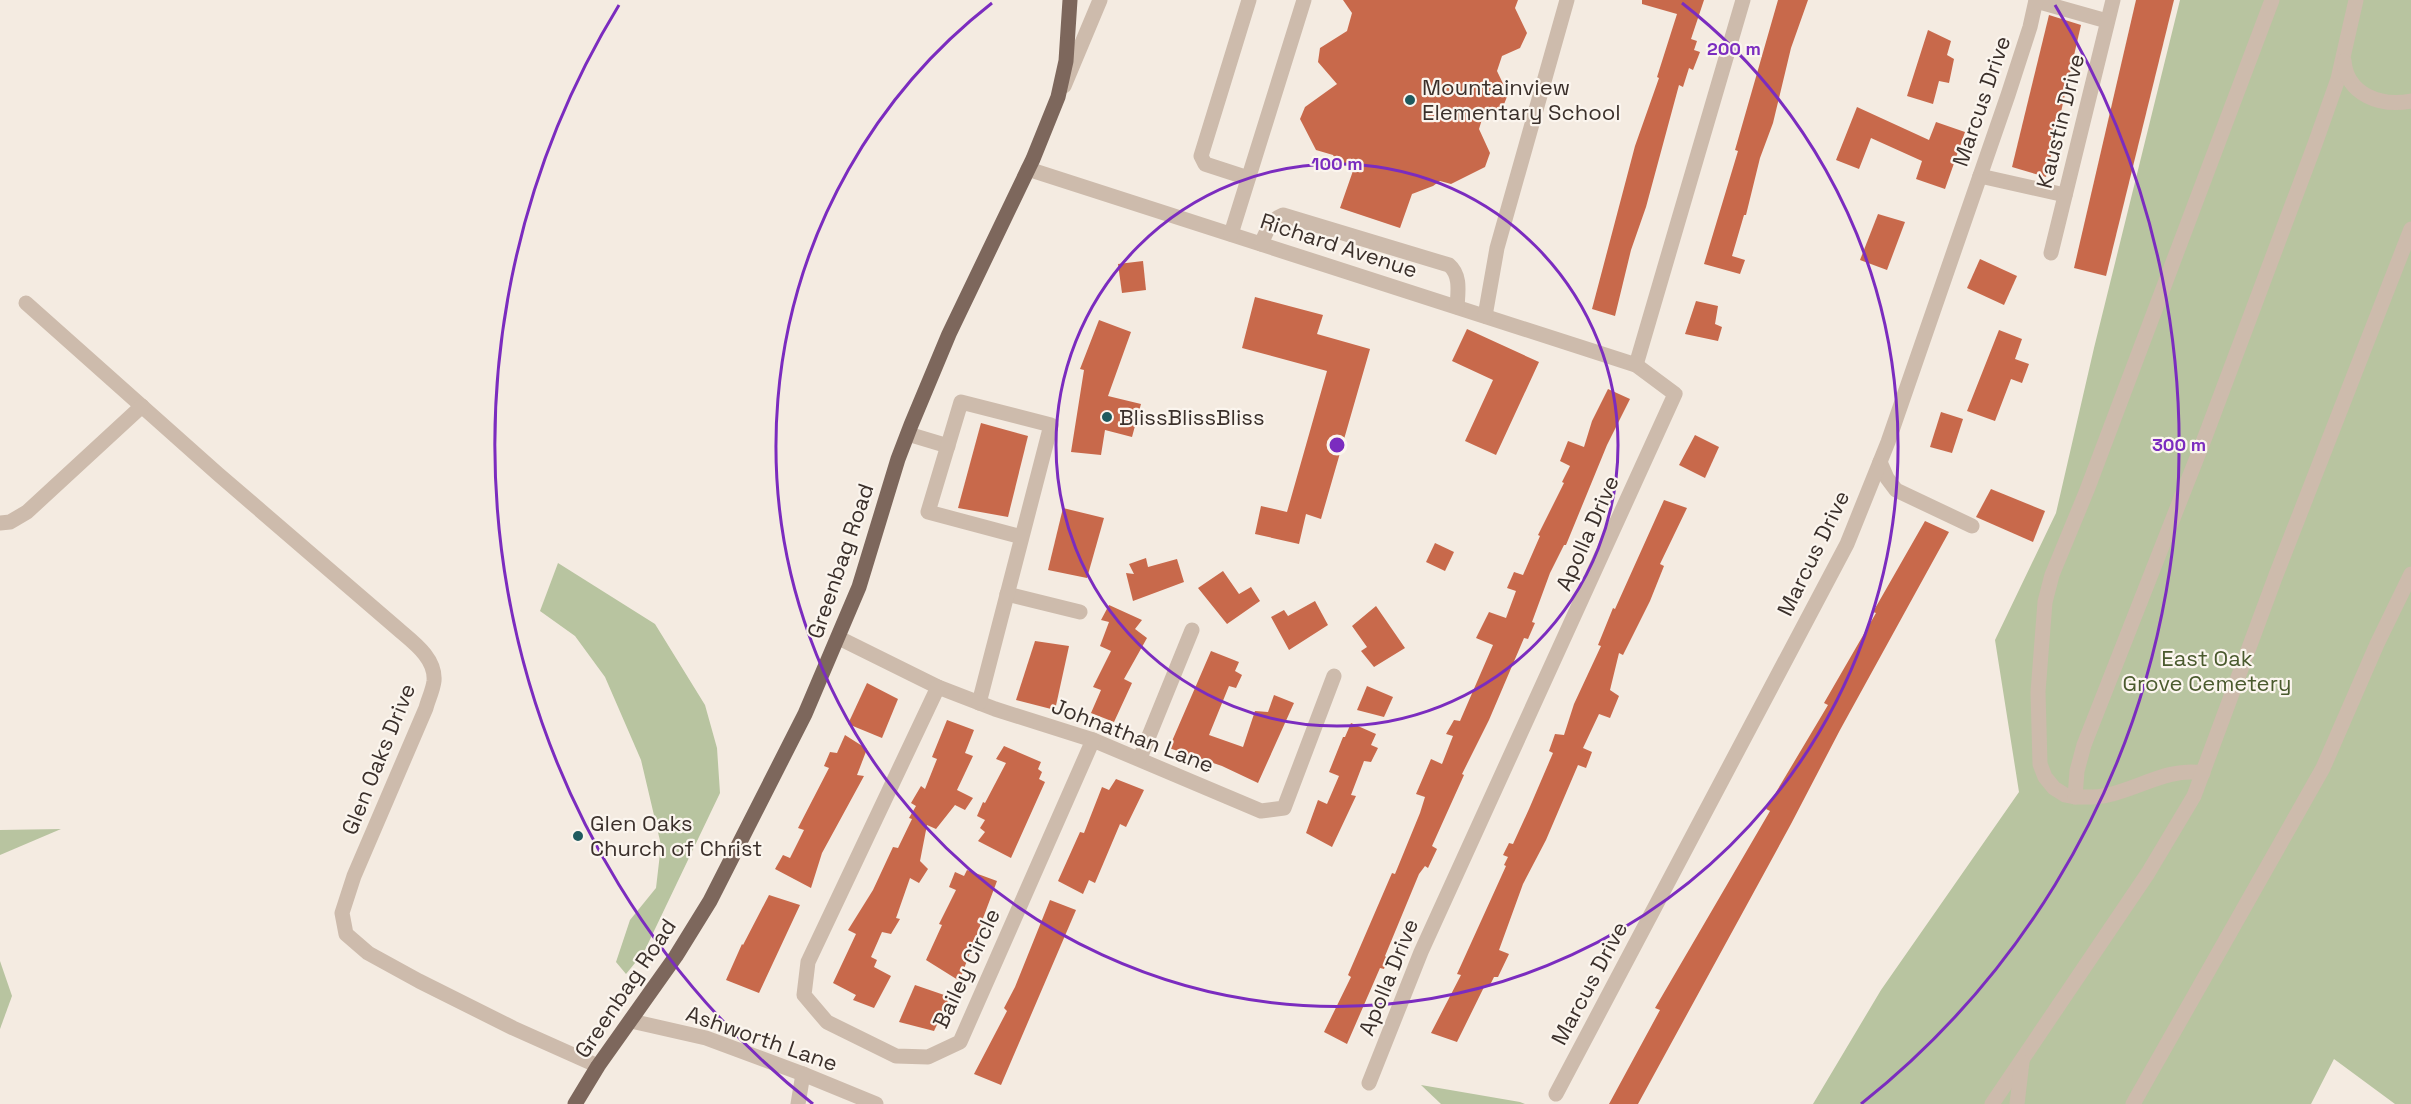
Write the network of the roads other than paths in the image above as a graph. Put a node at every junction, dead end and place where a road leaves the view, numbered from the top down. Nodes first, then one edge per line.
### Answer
1 (1070, 0) edge
2 (1100, 0) edge
3 (1249, 0) edge
4 (1304, 0) edge
5 (1567, 0) edge
6 (1743, 0) edge
7 (2036, 0) edge
8 (2113, 0) edge
9 (2272, 0) edge
10 (2356, 0) edge
11 (2107, 21) junction
12 (2343, 53) junction
13 (1058, 97) junction
14 (2411, 101) edge
15 (1028, 169) junction
16 (1980, 176) junction
17 (1248, 178) junction
18 (2065, 195) junction
19 (2411, 229) edge
20 (1231, 234) junction
21 (1261, 244) junction
22 (2051, 253) dead end
23 (26, 303) dead end
24 (1457, 307) junction
25 (1485, 316) junction
26 (1636, 365) junction
27 (142, 406) junction
28 (908, 434) junction
29 (948, 446) junction
30 (1880, 462) junction
31 (0, 523) edge
32 (1972, 526) dead end
33 (1022, 537) junction
34 (2411, 574) edge
35 (1007, 594) junction
36 (1080, 612) dead end
37 (1192, 630) dead end
38 (839, 638) junction
39 (1334, 676) dead end
40 (938, 687) junction
41 (979, 703) junction
42 (1093, 740) junction
43 (1140, 758) junction
44 (2203, 773) junction
45 (2075, 797) junction
46 (631, 1021) junction
47 (2022, 1060) junction
48 (598, 1066) junction
49 (803, 1074) junction
50 (1369, 1083) dead end
51 (1556, 1094) dead end
52 (574, 1104) edge
53 (798, 1104) edge
54 (876, 1104) edge
55 (1992, 1104) edge
56 (2017, 1104) edge
57 (2133, 1104) edge

1 - 13 main road, Greenbag Road
2 - 13 street
3 - 17 street
4 - 17 street
5 - 25 street
6 - 26 street
7 - 11 street
7 - 16 street, Marcus Drive
8 - 11 street, Kaustin Drive
9 - 45 street
10 - 12 street
11 - 18 street, Kaustin Drive
12 - 14 street
12 - 45 street
13 - 15 main road, Greenbag Road
15 - 20 street, Richard Avenue
15 - 28 main road, Greenbag Road
16 - 18 street
16 - 30 street, Marcus Drive
17 - 20 street
18 - 22 street, Kaustin Drive
19 - 44 street
20 - 21 street, Richard Avenue
21 - 24 street, Richard Avenue
21 - 24 street
23 - 27 street, Glen Oaks Drive
24 - 25 street, Richard Avenue
25 - 26 street, Richard Avenue
26 - 50 street, Apolla Drive
27 - 31 street
27 - 48 street, Glen Oaks Drive
28 - 29 street
28 - 38 main road, Greenbag Road
29 - 33 street
29 - 33 street
30 - 32 street
30 - 51 street, Marcus Drive
33 - 35 street
34 - 57 street
35 - 36 street
35 - 41 street
37 - 43 street
38 - 40 street, Johnathan Lane
38 - 46 main road, Greenbag Road
39 - 43 street, Johnathan Lane
40 - 41 street, Johnathan Lane
40 - 42 street, Bailey Circle
41 - 42 street, Johnathan Lane
42 - 43 street, Johnathan Lane
44 - 45 street
44 - 47 street
46 - 48 main road, Greenbag Road
46 - 49 street, Ashworth Lane
47 - 55 street
47 - 56 street
48 - 52 main road, Greenbag Road
49 - 53 street
49 - 54 street, Ashworth Lane

